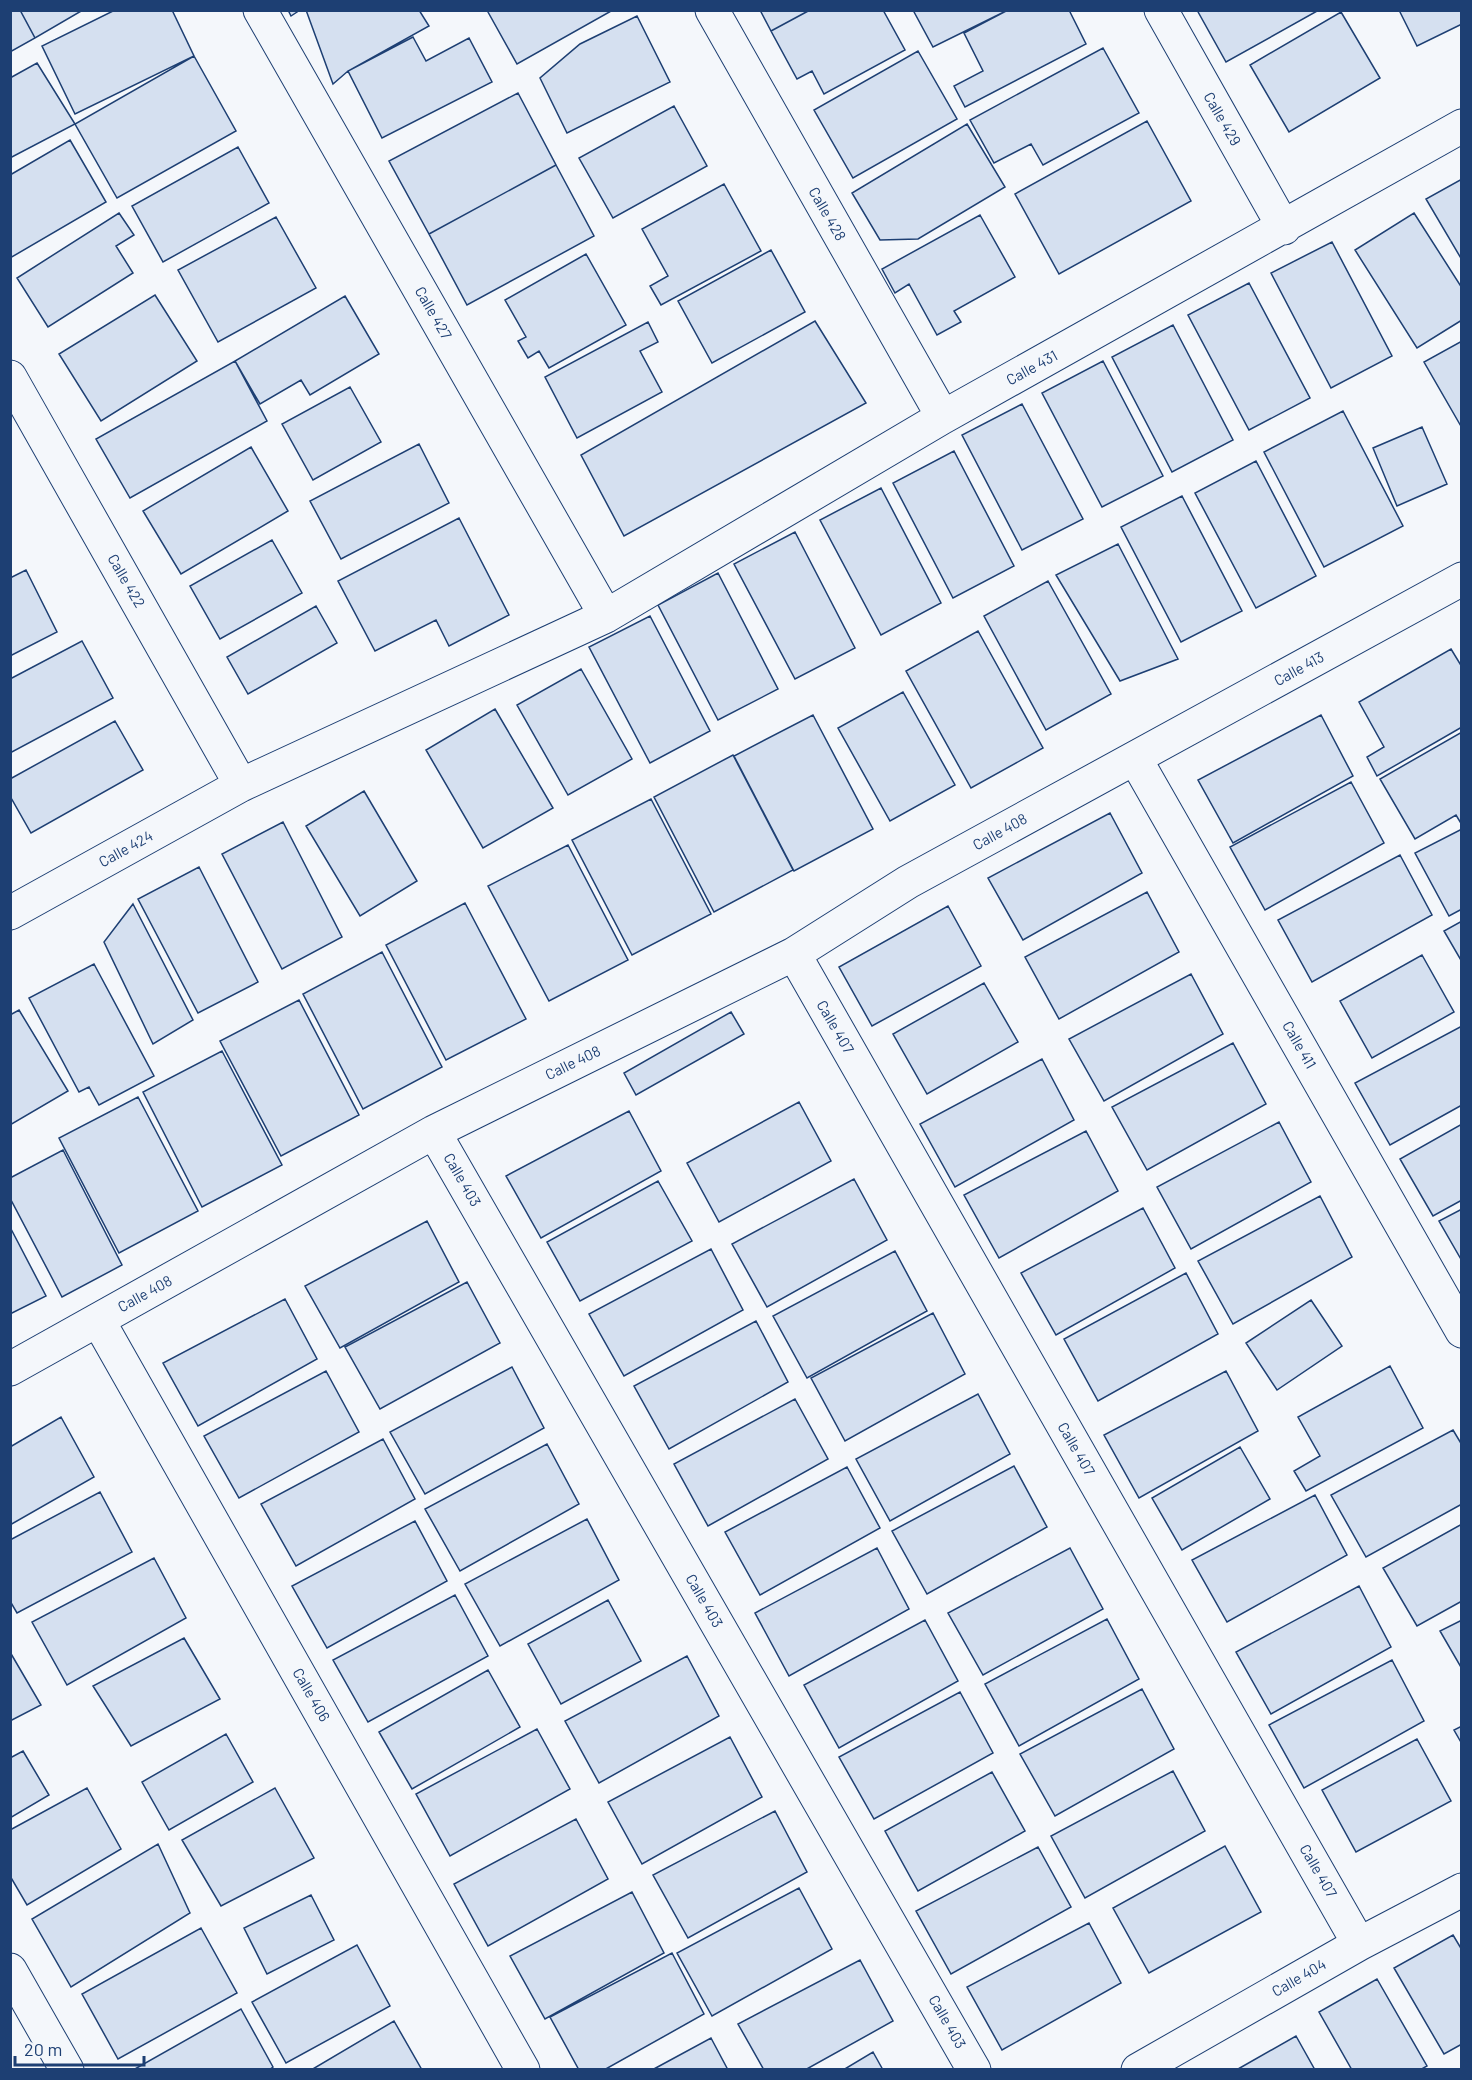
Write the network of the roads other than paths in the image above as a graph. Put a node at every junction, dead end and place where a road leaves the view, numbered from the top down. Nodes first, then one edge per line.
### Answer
1 (260, 10) edge
2 (712, 10) edge
3 (1161, 10) edge
4 (1461, 126) edge
5 (1284, 228) junction
6 (10, 377) edge
7 (943, 417) junction
8 (1461, 579) edge
9 (606, 616) junction
10 (1136, 760) junction
11 (241, 785) junction
12 (10, 913) edge
13 (794, 954) junction
14 (434, 1132) junction
15 (98, 1320) junction
16 (1461, 1331) edge
17 (10, 1369) edge
18 (1461, 1890) edge
19 (1359, 1944) junction
20 (10, 1970) edge
21 (67, 2070) edge
22 (523, 2070) edge
23 (974, 2070) edge
24 (1138, 2070) edge

1 - 9 street, Calle 427
2 - 7 street, Calle 428
3 - 5 street, Calle 429
4 - 5 street, Calle 431
5 - 7 street, Calle 431
6 - 11 street, Calle 422
7 - 9 street, Calle 431
8 - 10 street, Calle 413
9 - 11 street, Calle 424
10 - 13 street, Calle 408
10 - 16 street, Calle 411
11 - 12 street, Calle 424
13 - 14 street, Calle 408
13 - 19 street, Calle 407
14 - 15 street, Calle 408
14 - 23 street, Calle 403
15 - 17 street, Calle 408
15 - 22 street, Calle 406
18 - 19 street, Calle 404
19 - 24 street, Calle 404
20 - 21 street

